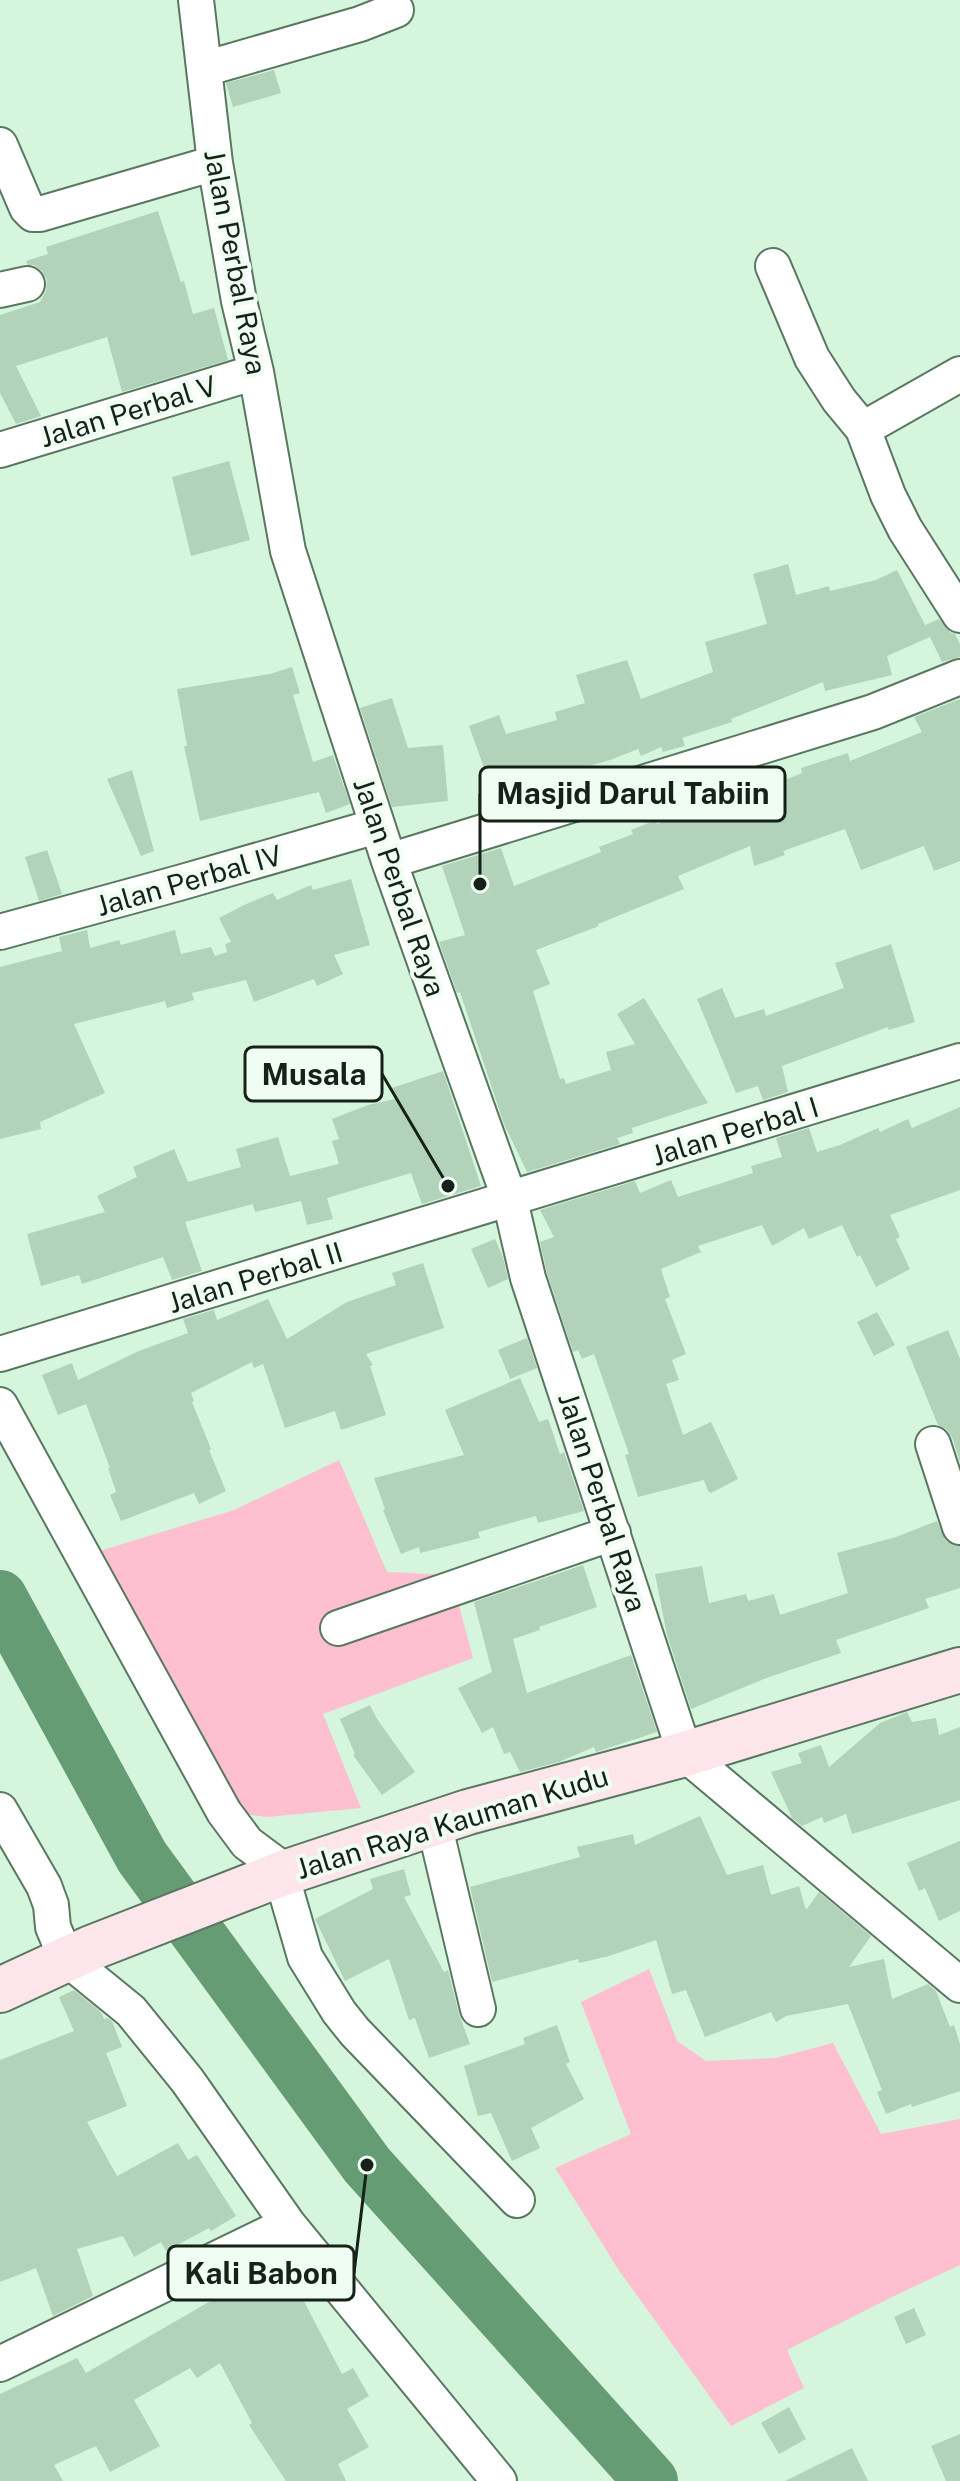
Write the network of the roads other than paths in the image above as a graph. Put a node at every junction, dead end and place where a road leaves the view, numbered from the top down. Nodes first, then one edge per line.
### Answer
1 (196, 0) edge
2 (396, 10) dead end
3 (204, 69) junction
4 (2, 153) edge
5 (215, 163) junction
6 (773, 266) dead end
7 (256, 372) junction
8 (960, 374) edge
9 (863, 429) junction
10 (0, 450) edge
11 (960, 615) edge
12 (960, 677) edge
13 (377, 826) junction
14 (389, 861) junction
15 (0, 932) edge
16 (960, 1061) edge
17 (510, 1200) junction
18 (0, 1354) edge
19 (0, 1405) edge
20 (933, 1444) dead end
21 (960, 1527) edge
22 (613, 1533) junction
23 (338, 1628) dead end
24 (960, 1670) edge
25 (685, 1754) junction
26 (0, 1810) edge
27 (434, 1823) junction
28 (278, 1876) junction
29 (78, 1953) junction
30 (960, 1985) edge
31 (0, 1990) edge
32 (478, 2009) dead end
33 (517, 2200) dead end
34 (288, 2224) junction
35 (0, 2364) edge
36 (499, 2481) edge

1 - 3 street, Jalan Perbal Raya
2 - 3 street
3 - 5 street, Jalan Perbal Raya
4 - 5 street
5 - 7 street, Jalan Perbal Raya
6 - 9 street
7 - 10 street, Jalan Perbal V
7 - 13 street, Jalan Perbal Raya
8 - 9 street
9 - 11 street
12 - 14 street
13 - 14 street, Jalan Perbal Raya
13 - 15 street, Jalan Perbal IV
14 - 17 street, Jalan Perbal Raya
16 - 17 street, Jalan Perbal I
17 - 18 street, Jalan Perbal II
17 - 22 street, Jalan Perbal Raya
19 - 28 street
20 - 21 street
22 - 23 street
22 - 25 street, Jalan Perbal Raya
24 - 25 street, Jalan Raya Kauman Kudu
25 - 27 street, Jalan Raya Kauman Kudu
25 - 30 street
26 - 29 street
27 - 28 street, Jalan Raya Kauman Kudu
27 - 32 street
28 - 29 street, Jalan Raya Kauman Kudu
28 - 33 street
29 - 31 street, Jalan Raya Kauman Kudu
29 - 34 street
34 - 35 street
34 - 36 street

